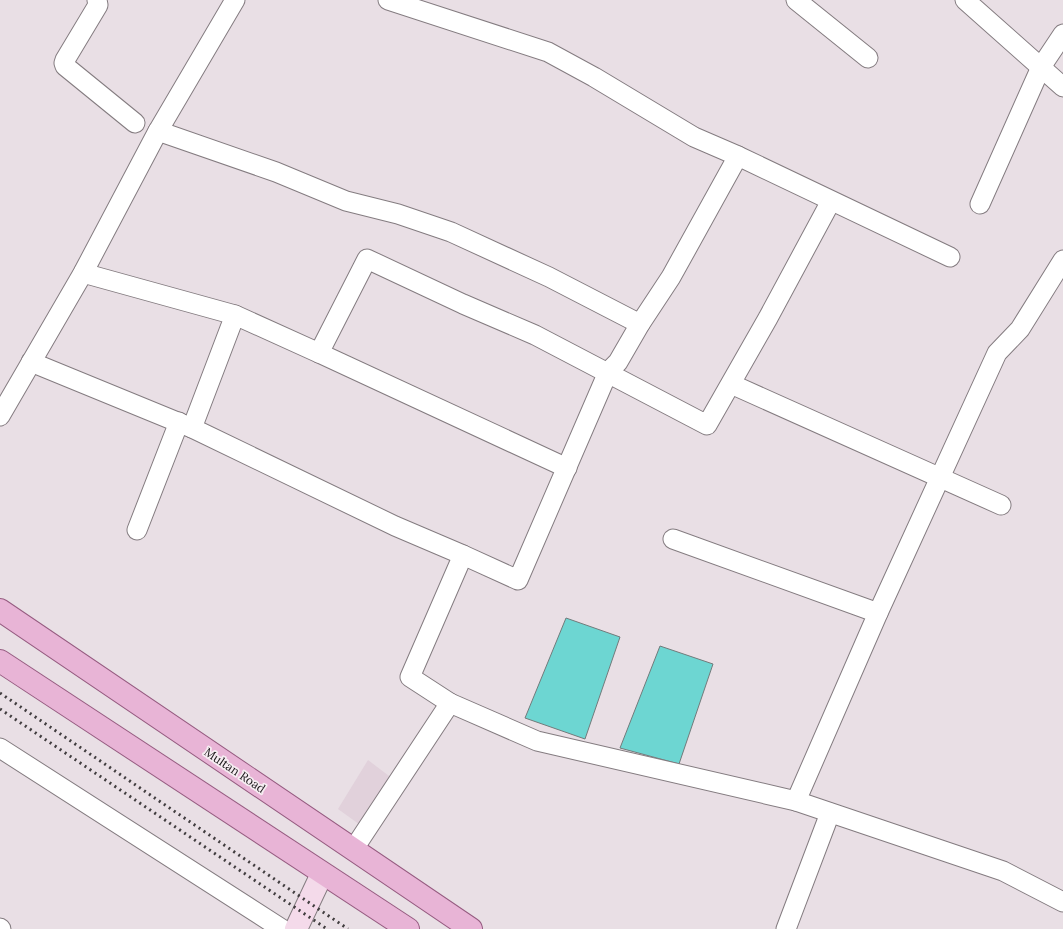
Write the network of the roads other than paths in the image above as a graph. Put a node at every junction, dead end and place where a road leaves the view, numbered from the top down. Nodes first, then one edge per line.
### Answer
1 (97, 0) edge
2 (235, 0) edge
3 (388, 0) edge
4 (796, 0) edge
5 (965, 0) edge
6 (1063, 34) edge
7 (868, 58) dead end
8 (1041, 67) junction
9 (1063, 88) edge
10 (135, 123) dead end
11 (158, 131) junction
12 (738, 156) junction
13 (831, 201) junction
14 (980, 204) dead end
15 (950, 257) dead end
16 (1063, 260) edge
17 (83, 273) junction
18 (235, 315) junction
19 (640, 324) junction
20 (319, 353) junction
21 (31, 362) junction
22 (608, 372) junction
23 (731, 384) junction
24 (0, 416) edge
25 (185, 425) junction
26 (567, 468) junction
27 (940, 478) junction
28 (1001, 505) dead end
29 (137, 530) dead end
30 (673, 539) dead end
31 (463, 555) junction
32 (0, 610) edge
33 (878, 613) junction
34 (0, 661) edge
35 (450, 704) junction
36 (0, 748) edge
37 (796, 801) junction
38 (830, 812) junction
39 (353, 850) junction
40 (322, 874) junction
41 (1063, 902) edge
42 (282, 929) edge
43 (296, 929) edge
44 (408, 929) edge
45 (471, 929) edge
46 (786, 929) edge

1 - 10 street
2 - 11 street
3 - 12 street
4 - 7 street
5 - 8 street
6 - 8 street
8 - 9 street
8 - 14 street
11 - 17 street
11 - 19 street
12 - 13 street
12 - 19 street
13 - 15 street
13 - 23 street
16 - 27 street
17 - 18 street
17 - 21 street
18 - 20 street
18 - 25 street
19 - 22 street
20 - 22 street
20 - 26 street
21 - 24 street
21 - 25 street
22 - 23 street
22 - 26 street
23 - 27 street
25 - 29 street
25 - 31 street
26 - 31 street
27 - 28 street
27 - 33 street
30 - 33 street
31 - 35 street
32 - 39 main road, Multan Road
33 - 37 street
34 - 40 main road
35 - 37 street
35 - 39 street
36 - 42 street
37 - 38 street
38 - 41 street
38 - 46 street
39 - 45 main road, Multan Road
40 - 43 street
40 - 44 main road

